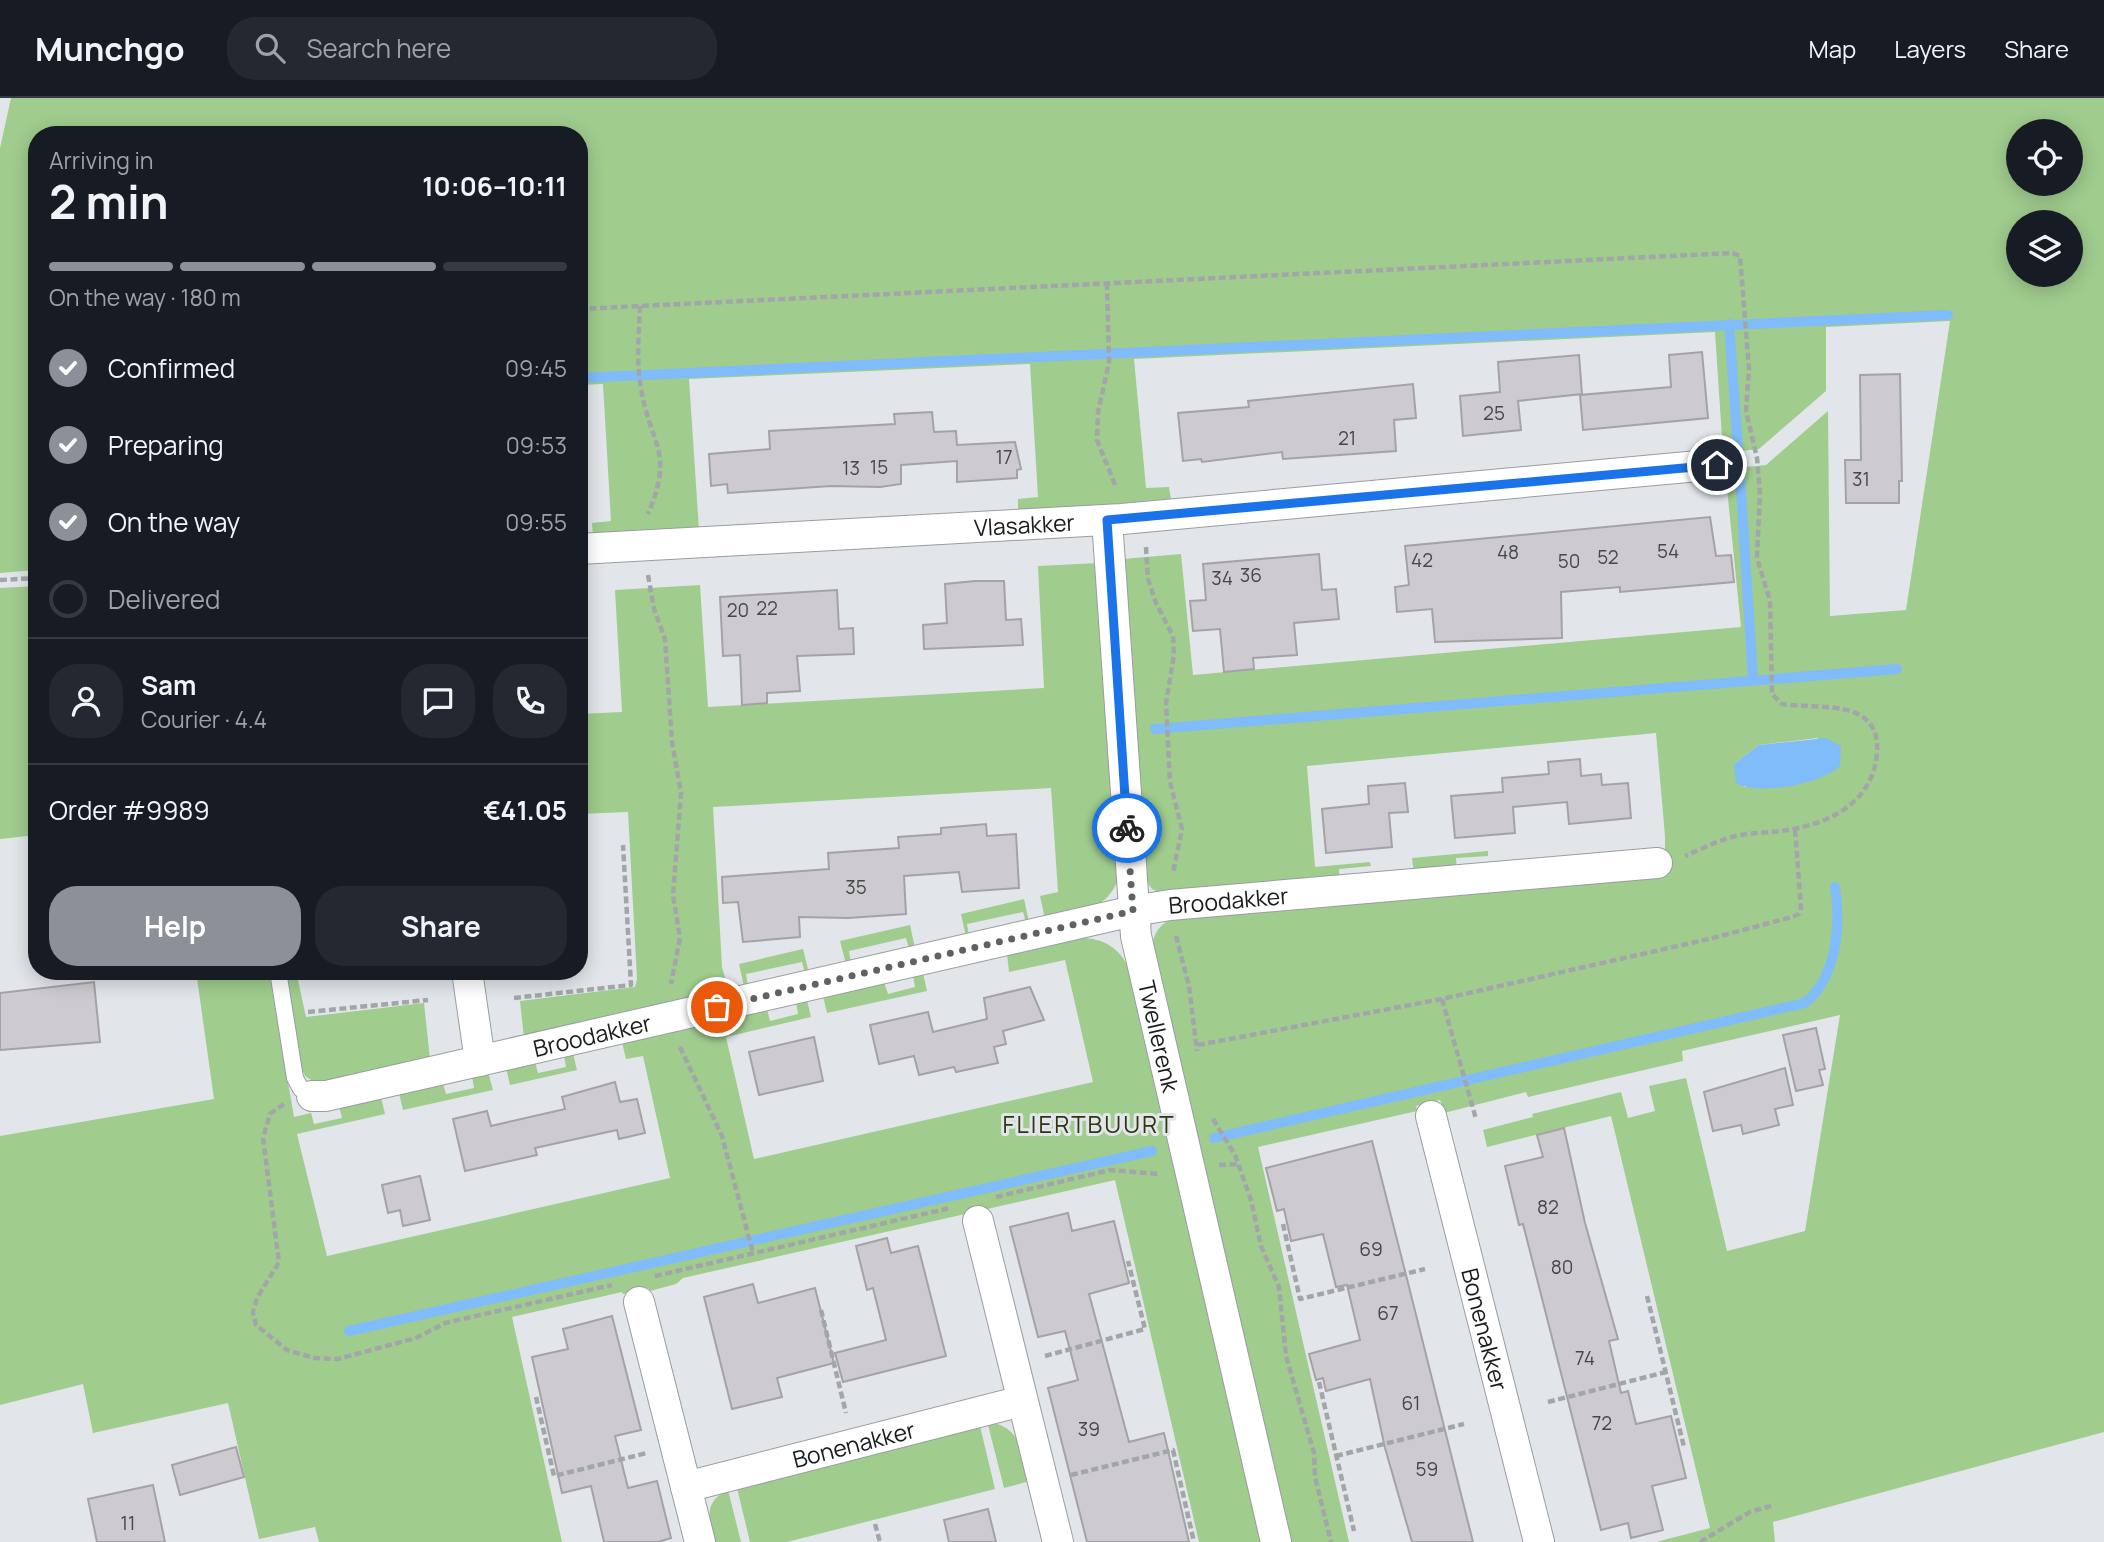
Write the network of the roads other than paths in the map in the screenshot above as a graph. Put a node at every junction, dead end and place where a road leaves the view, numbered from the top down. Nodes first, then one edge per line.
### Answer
1 (1720, 464) dead end
2 (1124, 519) junction
3 (588, 548) edge
4 (1657, 863) road end
5 (1133, 911) junction
6 (279, 980) edge
7 (468, 980) edge
8 (480, 1060) junction
9 (312, 1096) joint
10 (1431, 1116) dead end
11 (975, 1209) road end
12 (637, 1287) road end
13 (1023, 1401) junction
14 (686, 1487) junction
15 (699, 1542) edge
16 (1058, 1542) edge
17 (1276, 1542) edge
18 (1539, 1542) edge

1 - 2 street, Vlasakker
2 - 3 street, Vlasakker
2 - 5 street, Twellerenk
4 - 5 street, Broodakker
5 - 8 street, Broodakker
5 - 17 street, Twellerenk
6 - 9 lane
7 - 8 street
8 - 9 street, Broodakker
10 - 18 street, Bonenakker
11 - 13 street
12 - 14 street
13 - 14 street, Bonenakker
13 - 16 street
14 - 15 street

